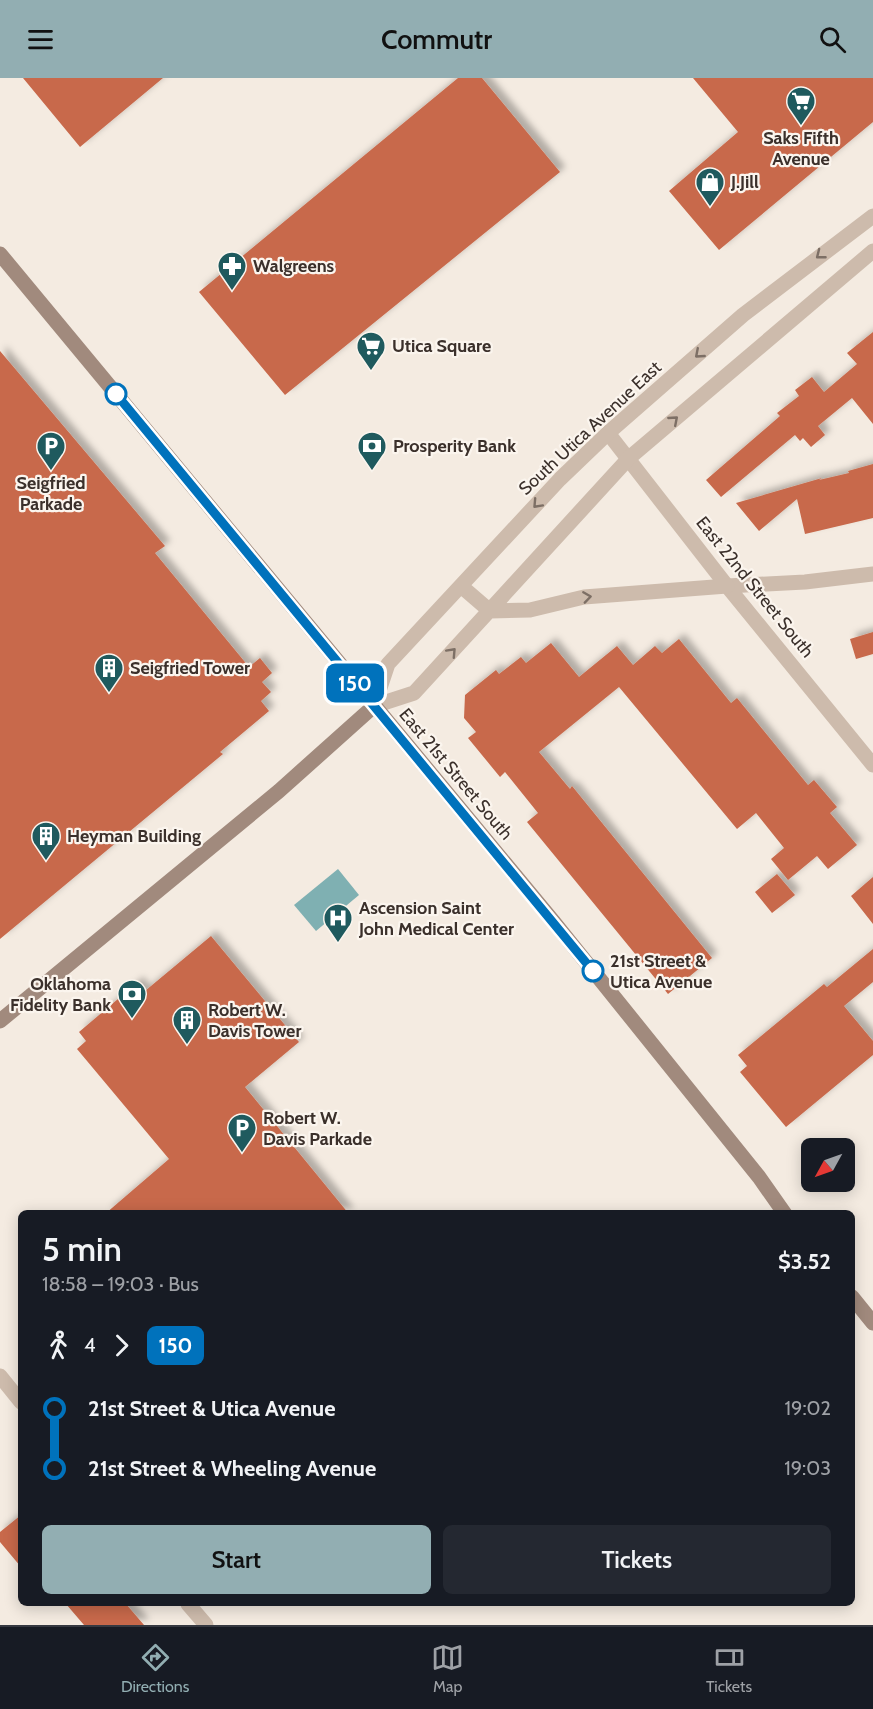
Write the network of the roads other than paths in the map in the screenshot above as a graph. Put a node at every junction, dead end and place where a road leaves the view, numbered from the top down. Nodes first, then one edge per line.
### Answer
1 (873, 216) edge
2 (873, 251) edge
3 (0, 254) edge
4 (608, 433) junction
5 (629, 458) junction
6 (873, 574) edge
7 (461, 586) junction
8 (728, 586) junction
9 (490, 611) junction
10 (374, 706) junction
11 (873, 765) edge
12 (0, 1021) edge
13 (782, 1210) edge
14 (855, 1301) edge
15 (873, 1323) edge
16 (0, 1376) edge
17 (18, 1398) edge
18 (190, 1606) edge
19 (206, 1625) edge

1 -> 4 street, South Utica Avenue East
5 -> 2 street, South Utica Avenue East
3 - 10 main road, East 21st Street South
4 - 5 street, East 22nd Street South
4 -> 7 street, South Utica Avenue East
5 - 8 street, East 22nd Street South
5 - 9 street, South Utica Avenue East
6 - 8 street
7 - 9 street
7 - 10 street, South Utica Avenue East
9 -> 8 street
8 - 11 street, East 22nd Street South
10 -> 9 street, South Utica Avenue East
10 - 12 main road, South Utica Avenue East
10 - 13 main road, East 21st Street South
14 - 15 main road
16 - 17 street
18 - 19 street

